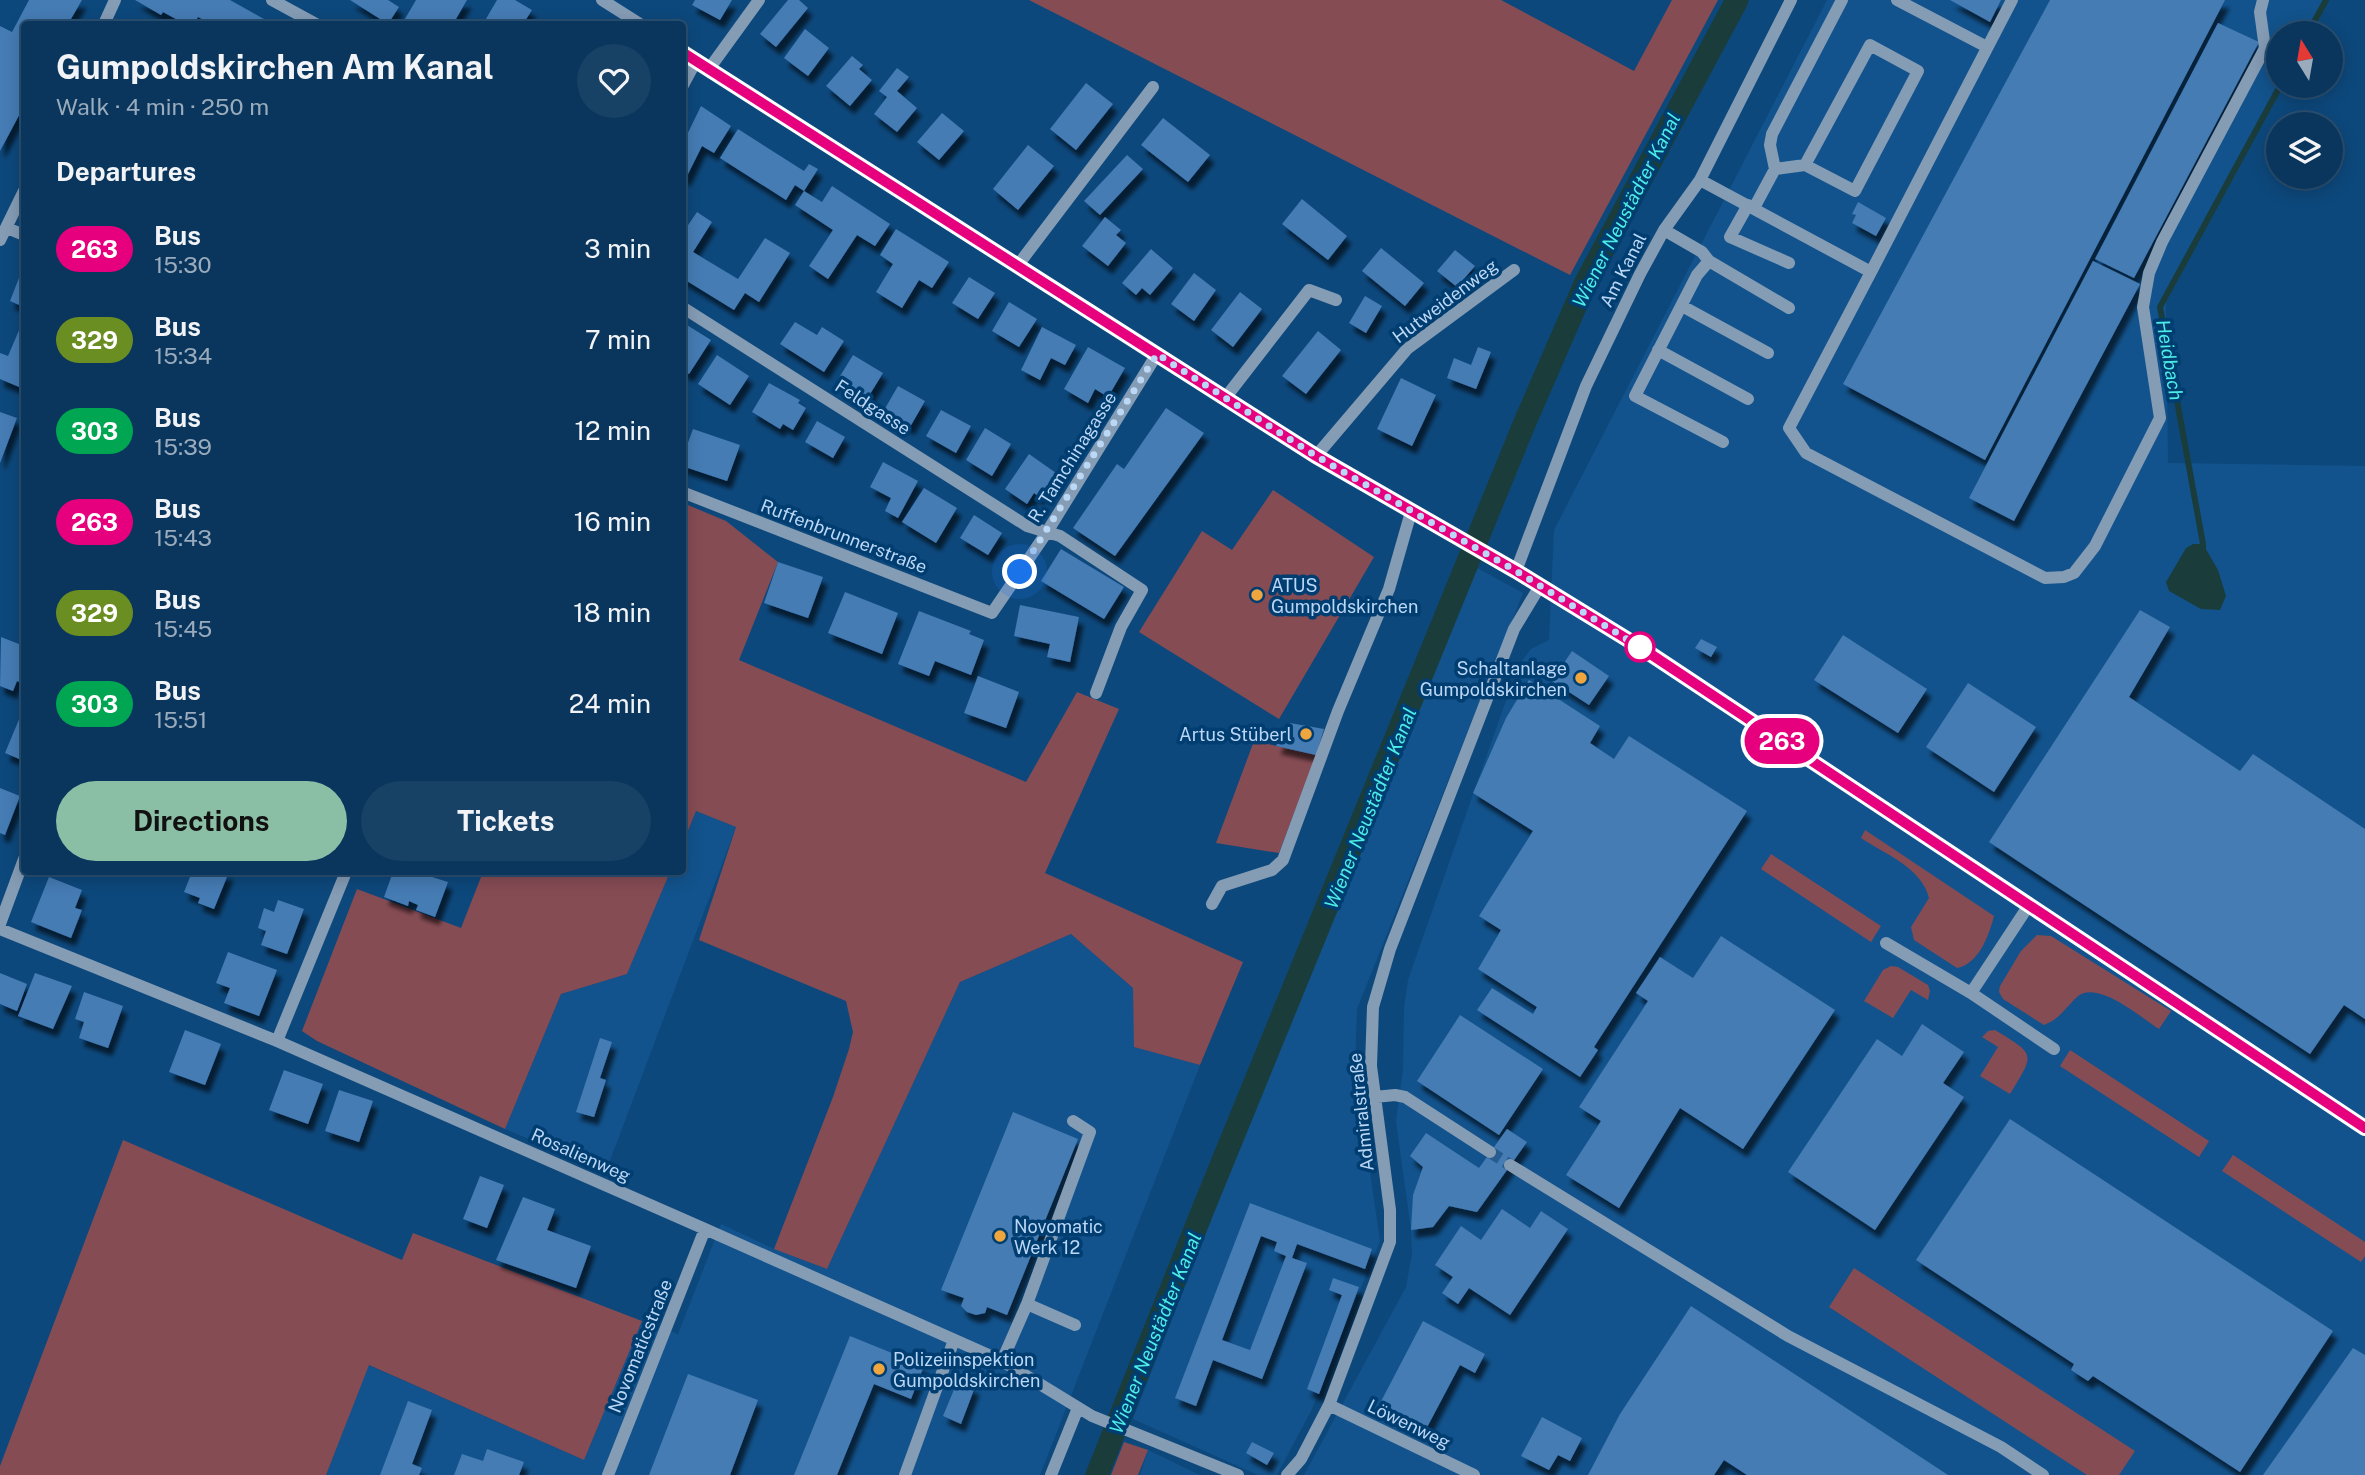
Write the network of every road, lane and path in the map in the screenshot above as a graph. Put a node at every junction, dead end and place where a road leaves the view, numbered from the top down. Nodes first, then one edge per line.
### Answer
1 (115, 0) edge
2 (272, 0) edge
3 (602, 0) edge
4 (759, 0) edge
5 (1791, 0) edge
6 (1842, 0) edge
7 (1897, 0) edge
8 (2012, 0) edge
9 (2263, 0) edge
10 (105, 21) edge
11 (310, 21) edge
12 (635, 21) edge
13 (1987, 47) junction
14 (686, 55) edge
15 (696, 61) junction
16 (709, 69) junction
17 (686, 80) edge
18 (1153, 88) dead end
19 (1805, 165) junction
20 (1775, 169) junction
21 (1700, 180) junction
22 (21, 197) edge
23 (1751, 206) junction
24 (6, 228) junction
25 (1664, 230) junction
26 (21, 234) edge
27 (0, 240) edge
28 (1709, 261) junction
29 (1789, 263) dead end
30 (1018, 265) junction
31 (1514, 270) dead end
32 (1871, 272) junction
33 (1336, 300) dead end
34 (1682, 306) junction
35 (1788, 308) dead end
36 (686, 310) edge
37 (1658, 350) junction
38 (1769, 353) dead end
39 (1157, 354) junction
40 (1226, 397) junction
41 (1748, 399) dead end
42 (1723, 442) dead end
43 (1316, 456) junction
44 (686, 494) edge
45 (1411, 512) junction
46 (1047, 532) junction
47 (1516, 571) junction
48 (1540, 586) junction
49 (992, 613) joint
50 (1096, 693) dead end
51 (21, 867) edge
52 (345, 875) edge
53 (1212, 904) dead end
54 (2029, 905) junction
55 (0, 926) edge
56 (1886, 943) dead end
57 (1970, 993) junction
58 (277, 1041) junction
59 (2054, 1049) dead end
60 (1375, 1097) junction
61 (1073, 1121) dead end
62 (2365, 1128) edge
63 (1490, 1152) tunnel mouth
64 (1510, 1165) tunnel mouth
65 (705, 1229) junction
66 (1027, 1304) junction
67 (1075, 1325) dead end
68 (954, 1340) junction
69 (1002, 1361) junction
70 (1329, 1405) junction
71 (1078, 1408) junction
72 (608, 1475) edge
73 (905, 1475) edge
74 (1051, 1475) edge
75 (1238, 1475) edge
76 (1287, 1475) edge
77 (1474, 1475) edge
78 (2043, 1475) edge

1 - 10 street
2 - 11 street
3 - 12 street
4 - 16 street
5 - 21 street, Am Kanal
6 - 20 street
7 - 13 street
8 - 13 street
9 - 32 street
13 - 32 street
14 - 15 street
15 - 16 street
15 - 17 street
16 - 30 street
18 - 30 street
19 - 19 street
19 - 20 street
20 - 23 street
21 - 23 street
21 - 25 street, Am Kanal
22 - 24 street
23 - 29 street
23 - 32 street
24 - 26 street
24 - 27 street
25 - 28 street
25 - 47 street, Am Kanal
28 - 34 street
28 - 35 street
30 - 39 street
31 - 43 street, Hutweidenweg
33 - 40 street
34 - 37 street
34 - 38 street
36 - 46 street, Feldgasse
37 - 41 street
37 - 42 street
39 - 40 street
39 - 46 street, R. Tamchinagasse
40 - 43 street
43 - 45 street
44 - 49 street, Ruffenbrunnerstraße
45 - 47 street
45 - 53 street
46 - 49 street, R. Tamchinagasse
46 - 50 street, Feldgasse
47 - 48 street
48 - 54 street
48 - 60 street, Admiralstraße
51 - 55 street
52 - 58 street
54 - 57 street
54 - 62 street
55 - 58 street, Rosalienweg
56 - 57 street
57 - 59 street
58 - 65 street, Rosalienweg
60 - 63 street
60 - 70 street, Admiralstraße
61 - 66 street
64 - 78 street
65 - 68 street, Rosalienweg
65 - 72 street, Novomaticstraße
66 - 67 street
66 - 69 street
68 - 69 street, Rosalienweg
68 - 73 street
69 - 71 street, Rosalienweg
70 - 76 street, Admiralstraße
70 - 77 street, Löwenweg
71 - 74 street
71 - 75 street, Rosalienweg

